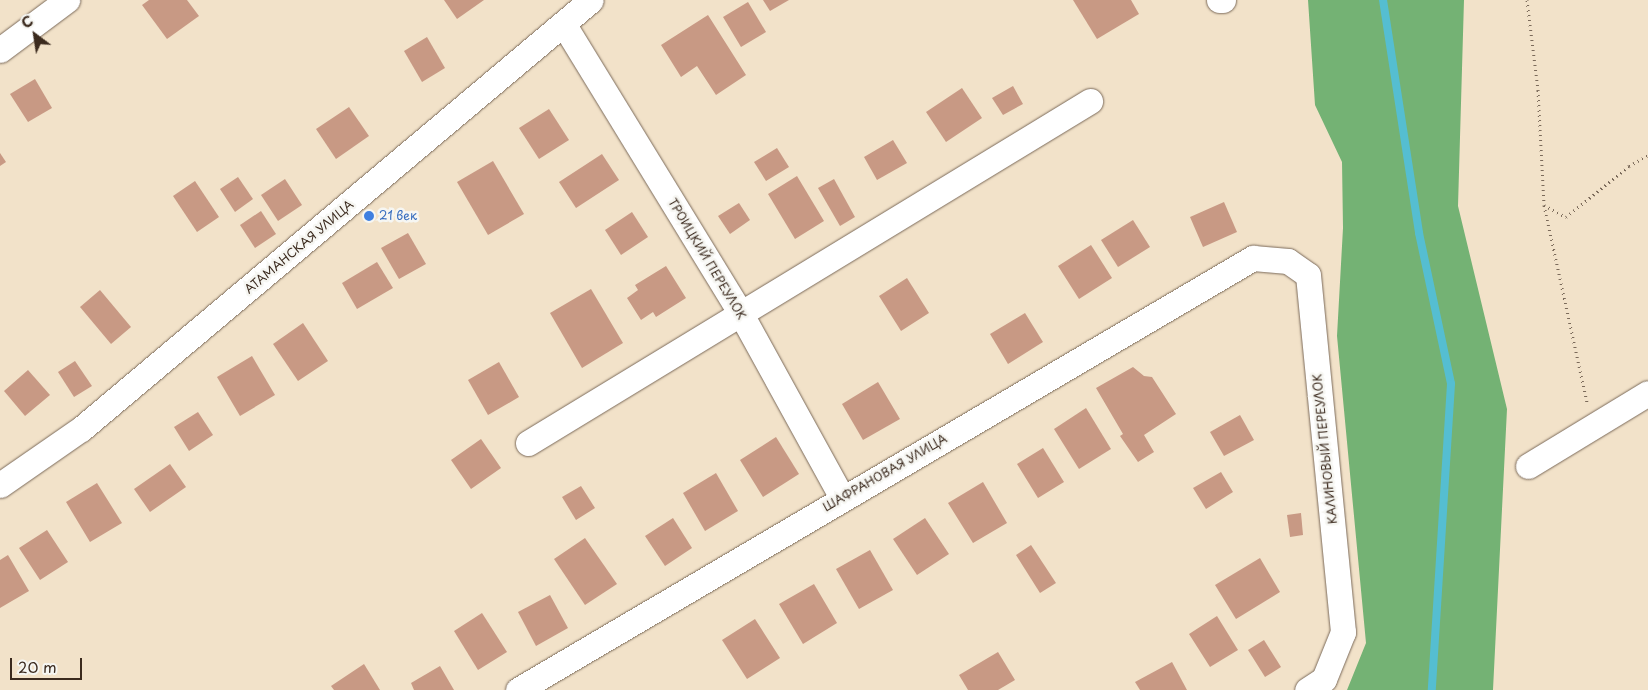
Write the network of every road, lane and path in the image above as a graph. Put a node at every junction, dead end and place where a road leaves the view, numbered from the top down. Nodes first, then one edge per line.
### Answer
1 (66, 0) edge
2 (591, 0) edge
3 (1219, 0) edge
4 (1223, 0) edge
5 (1527, 0) edge
6 (564, 25) junction
7 (0, 50) edge
8 (1090, 101) dead end
9 (1648, 155) edge
10 (1544, 205) junction
11 (1253, 258) joint
12 (741, 314) junction
13 (1648, 393) edge
14 (1592, 426) junction
15 (528, 443) dead end
16 (1528, 466) dead end
17 (0, 485) edge
18 (842, 498) junction
19 (1316, 684) edge
20 (518, 690) edge

1 - 7 street
2 - 6 street, АТАМАНСКАЯ УЛИЦА
3 - 4 street
5 - 10 path
6 - 12 street, ТРОИЦКИЙ ПЕРЕУЛОК
6 - 17 street, АТАМАНСКАЯ УЛИЦА
8 - 12 street
9 - 10 path
10 - 14 path
11 - 18 street, ШАФРАНОВАЯ УЛИЦА
11 - 19 street, КАЛИНОВЫЙ ПЕРЕУЛОК
12 - 15 street
12 - 18 street, ТРОИЦКИЙ ПЕРЕУЛОК
13 - 14 street
14 - 16 street
18 - 20 street, ШАФРАНОВАЯ УЛИЦА

